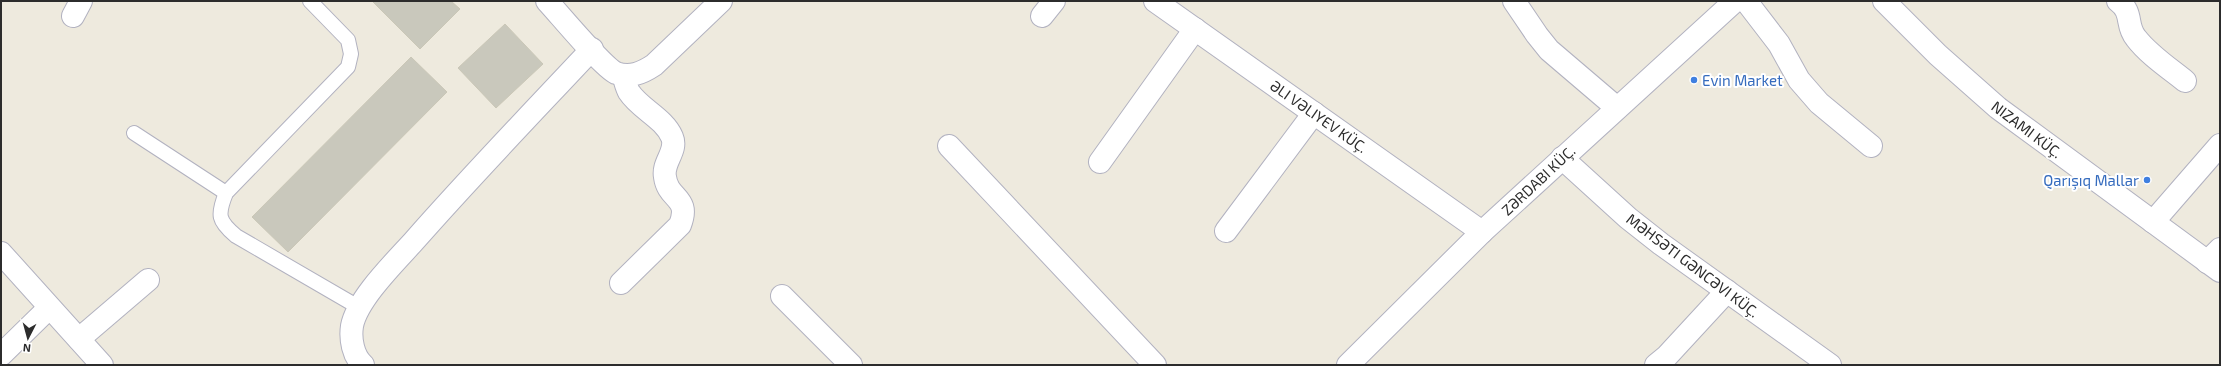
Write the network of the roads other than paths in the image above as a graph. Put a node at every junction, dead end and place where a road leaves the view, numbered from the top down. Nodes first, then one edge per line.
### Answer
1 (310, 1) edge
2 (547, 1) edge
3 (721, 1) edge
4 (1155, 1) edge
5 (1514, 1) edge
6 (1735, 1) edge
7 (1746, 1) edge
8 (2118, 1) edge
9 (1896, 5) edge
10 (1195, 29) junction
11 (592, 49) junction
12 (623, 75) junction
13 (2185, 82) dead end
14 (1617, 108) junction
15 (1314, 113) junction
16 (134, 133) dead end
17 (2220, 145) edge
18 (949, 146) dead end
19 (1871, 146) dead end
20 (1562, 158) junction
21 (1100, 162) dead end
22 (226, 193) junction
23 (2153, 222) junction
24 (1226, 232) dead end
25 (1482, 232) junction
26 (1, 253) edge
27 (2216, 261) edge
28 (148, 280) dead end
29 (621, 283) dead end
30 (1727, 291) junction
31 (782, 296) dead end
32 (49, 308) junction
33 (360, 308) junction
34 (79, 339) junction
35 (1, 356) edge
36 (102, 365) edge
37 (363, 365) edge
38 (851, 365) edge
39 (1155, 365) edge
40 (1348, 365) edge
41 (1656, 365) edge
42 (1830, 365) edge

1 - 22 lane
2 - 11 street
3 - 12 street
4 - 10 street, ƏLI VƏLIYEV KÜÇ.
5 - 14 street
6 - 14 street, ZƏRDABI KÜÇ.
7 - 19 street
8 - 13 street
9 - 23 street, NIZAMI KÜÇ.
10 - 15 street, ƏLI VƏLIYEV KÜÇ.
10 - 21 street
11 - 12 street
11 - 33 street
12 - 29 street
14 - 20 street, ZƏRDABI KÜÇ.
15 - 24 street
15 - 25 street, ƏLI VƏLIYEV KÜÇ.
16 - 22 lane
17 - 23 street
18 - 39 street
20 - 25 street, ZƏRDABI KÜÇ.
20 - 30 street, MƏHSƏTI GƏNCƏVI KÜÇ.
22 - 33 lane
23 - 27 street, NIZAMI KÜÇ.
25 - 40 street, ZƏRDABI KÜÇ.
26 - 32 street
28 - 34 street
30 - 41 street
30 - 42 street, MƏHSƏTI GƏNCƏVI KÜÇ.
31 - 38 street
32 - 34 street
32 - 35 street
33 - 37 street
34 - 36 street

